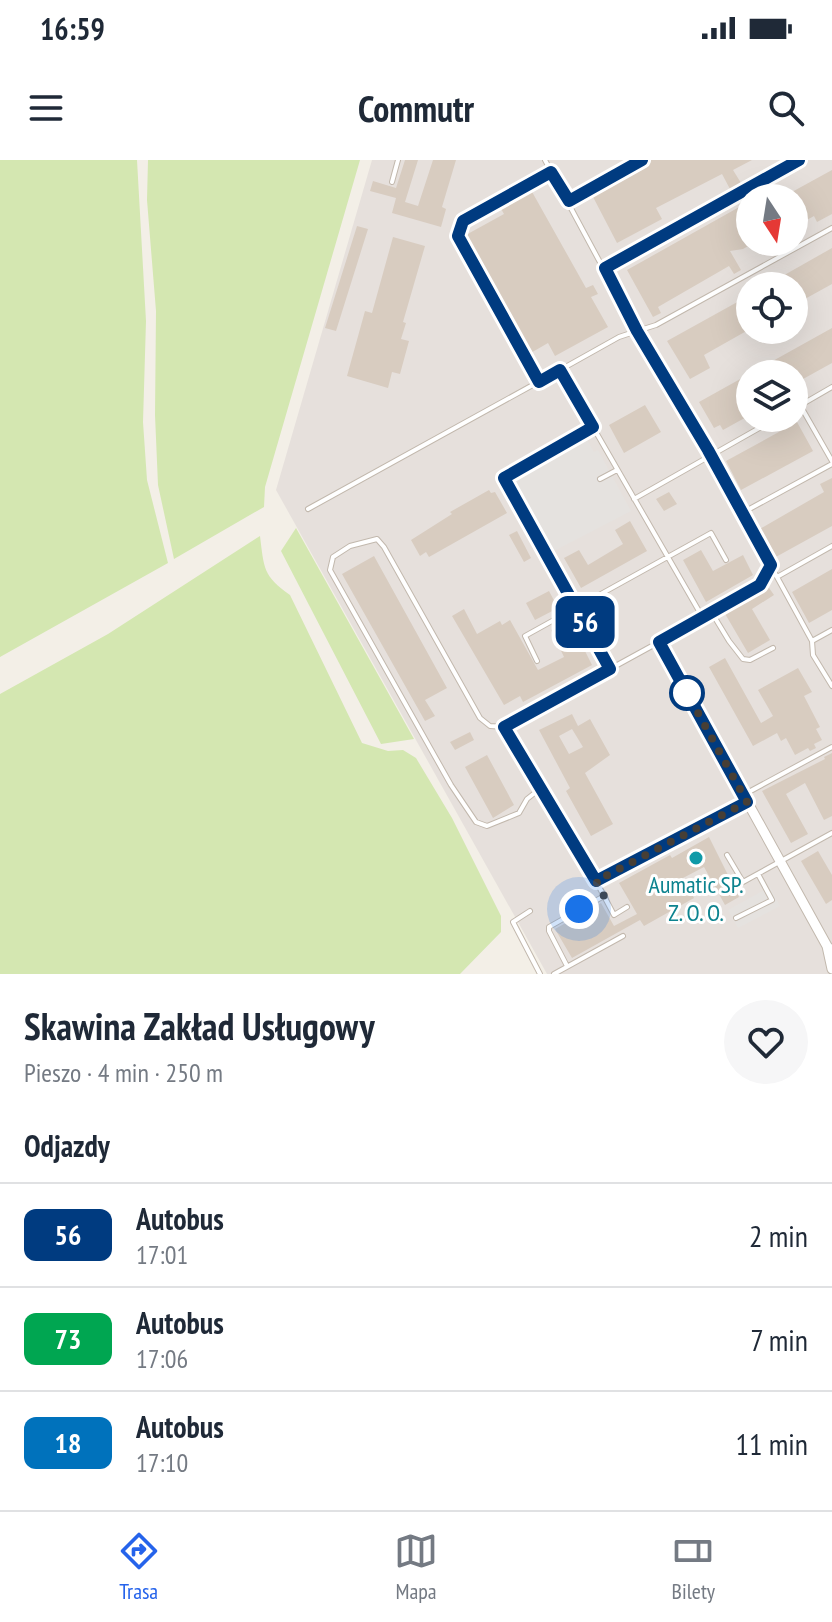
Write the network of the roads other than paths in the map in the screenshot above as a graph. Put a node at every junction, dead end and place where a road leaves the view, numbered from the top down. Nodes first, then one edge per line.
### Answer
1 (398, 160) edge
2 (545, 160) edge
3 (642, 160) edge
4 (799, 160) edge
5 (551, 172) junction
6 (392, 182) dead end
7 (569, 201) junction
8 (832, 228) edge
9 (605, 268) junction
10 (637, 331) junction
11 (560, 370) junction
12 (539, 382) junction
13 (832, 387) edge
14 (808, 400) edge
15 (808, 420) edge
16 (593, 427) junction
17 (752, 432) edge
18 (710, 455) junction
19 (832, 463) edge
20 (617, 470) junction
21 (600, 479) dead end
22 (634, 499) junction
23 (308, 509) dead end
24 (742, 513) junction
25 (832, 546) edge
26 (668, 559) junction
27 (726, 560) dead end
28 (771, 565) junction
29 (777, 577) junction
30 (578, 609) junction
31 (712, 613) junction
32 (703, 618) junction
33 (832, 630) edge
34 (812, 641) junction
35 (659, 642) junction
36 (773, 648) dead end
37 (537, 661) dead end
38 (610, 669) junction
39 (832, 686) edge
40 (504, 727) junction
41 (832, 747) edge
42 (541, 788) junction
43 (745, 798) junction
44 (832, 833) edge
45 (727, 855) dead end
46 (779, 863) junction
47 (758, 874) junction
48 (596, 881) junction
49 (604, 896) junction
50 (627, 907) dead end
51 (530, 911) dead end
52 (736, 918) dead end
53 (623, 936) dead end
54 (829, 948) edge
55 (567, 966) junction
56 (832, 969) edge
57 (540, 974) edge
58 (554, 974) edge

1 - 6 lane
2 - 5 lane
3 - 7 lane
4 - 9 lane
5 - 7 lane
5 - 12 lane
7 - 9 lane
8 - 10 lane
9 - 10 lane
10 - 11 lane
10 - 18 lane
11 - 12 lane
11 - 16 lane
12 - 23 lane
13 - 14 lane
15 - 19 lane
16 - 20 lane
16 - 30 lane
17 - 18 lane
18 - 22 lane
18 - 24 lane
19 - 24 lane
20 - 21 lane
20 - 22 lane
22 - 26 lane
24 - 28 lane
25 - 29 lane
26 - 27 lane
26 - 30 lane
26 - 32 lane
28 - 29 lane
28 - 31 lane
29 - 34 lane
30 - 37 lane
30 - 38 lane
31 - 32 lane
31 - 36 lane
32 - 35 lane
33 - 34 lane
34 - 39 lane
35 - 38 lane
35 - 43 street
38 - 40 lane
40 - 42 lane
40 - 42 lane
41 - 43 lane
42 - 48 lane
43 - 46 street
43 - 48 lane
44 - 46 lane
45 - 47 lane
46 - 47 lane
46 - 54 street
47 - 52 lane
48 - 49 lane
49 - 50 lane
49 - 55 lane
51 - 57 lane
53 - 55 lane
54 - 56 street
55 - 58 lane

